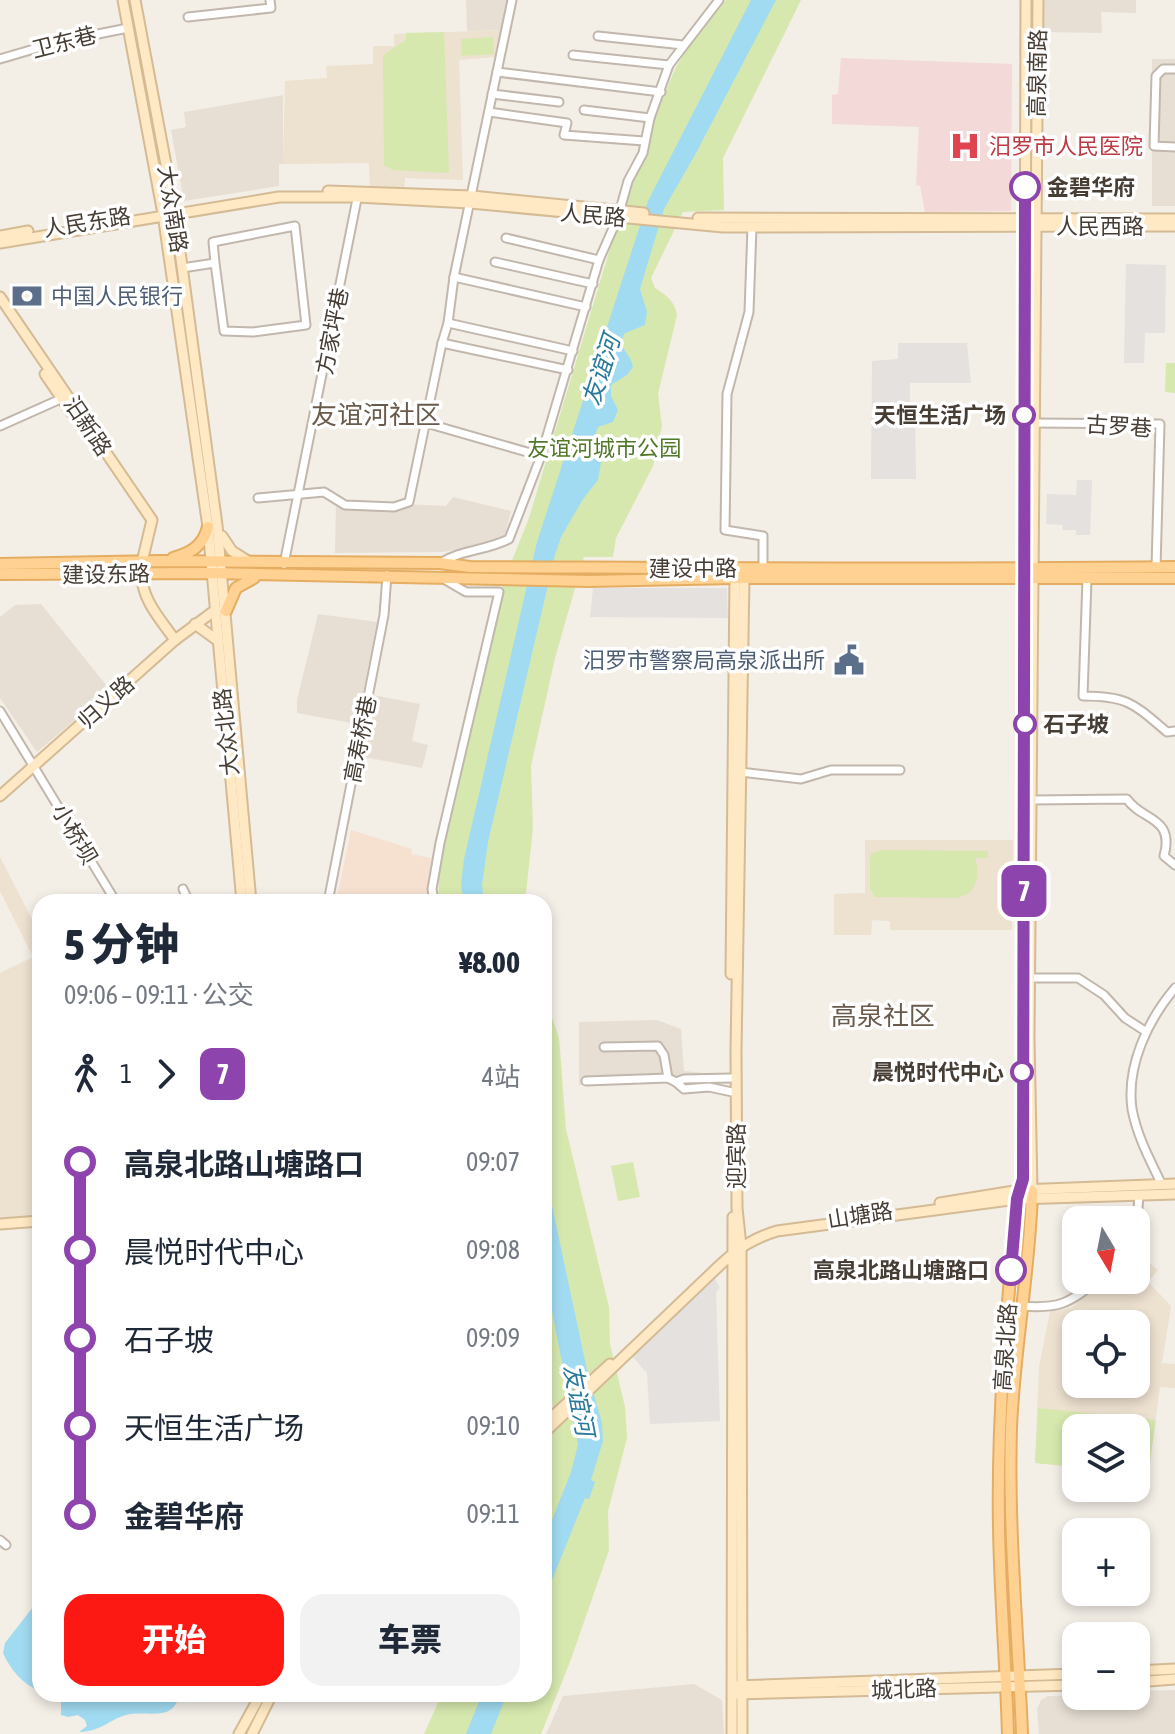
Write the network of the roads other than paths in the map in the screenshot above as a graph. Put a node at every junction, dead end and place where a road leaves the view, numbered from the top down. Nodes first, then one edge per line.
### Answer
1 (123, 0) edge
2 (135, 0) edge
3 (270, 0) edge
4 (512, 0) edge
5 (719, 0) edge
6 (1026, 0) edge
7 (1038, 0) edge
8 (188, 17) dead end
9 (128, 28) junction
10 (598, 36) dead end
11 (683, 45) junction
12 (573, 55) dead end
13 (0, 59) edge
14 (669, 65) junction
15 (1175, 69) edge
16 (497, 72) junction
17 (661, 92) junction
18 (492, 94) junction
19 (559, 102) dead end
20 (584, 110) dead end
21 (489, 112) junction
22 (650, 118) junction
23 (644, 141) junction
24 (1175, 147) edge
25 (358, 194) junction
26 (471, 200) junction
27 (174, 210) junction
28 (162, 212) junction
29 (623, 214) junction
30 (674, 219) junction
31 (1175, 219) edge
32 (1030, 222) junction
33 (1175, 226) edge
34 (752, 227) junction
35 (0, 236) edge
36 (506, 238) dead end
37 (0, 243) edge
38 (599, 260) junction
39 (495, 262) dead end
40 (215, 263) junction
41 (182, 268) junction
42 (454, 277) junction
43 (593, 284) junction
44 (0, 297) edge
45 (0, 307) edge
46 (586, 307) junction
47 (448, 323) junction
48 (442, 343) junction
49 (573, 351) junction
50 (568, 370) junction
51 (64, 397) junction
52 (426, 423) junction
53 (1033, 423) junction
54 (0, 426) edge
55 (541, 456) junction
56 (297, 493) junction
57 (258, 498) dead end
58 (212, 526) junction
59 (161, 561) junction
60 (440, 563) junction
61 (0, 564) edge
62 (251, 564) junction
63 (284, 564) junction
64 (1175, 567) edge
65 (142, 568) junction
66 (216, 568) junction
67 (1156, 568) junction
68 (763, 569) junction
69 (0, 574) edge
70 (1029, 574) junction
71 (387, 575) junction
72 (260, 576) junction
73 (441, 577) junction
74 (739, 578) junction
75 (1175, 578) edge
76 (1087, 579) junction
77 (214, 608) junction
78 (226, 611) junction
79 (195, 624) junction
80 (174, 638) junction
81 (217, 640) junction
82 (0, 711) edge
83 (1175, 731) edge
84 (33, 764) junction
85 (900, 770) dead end
86 (740, 772) junction
87 (0, 793) edge
88 (1032, 800) junction
89 (1175, 865) edge
90 (183, 889) dead end
91 (111, 894) edge
92 (185, 894) edge
93 (241, 894) edge
94 (250, 894) edge
95 (330, 894) edge
96 (433, 894) edge
97 (1030, 978) junction
98 (1175, 988) edge
99 (1145, 1031) junction
100 (604, 1047) dead end
101 (731, 1078) junction
102 (672, 1080) junction
103 (586, 1081) dead end
104 (732, 1092) junction
105 (1172, 1185) edge
106 (1025, 1195) junction
107 (1139, 1195) junction
108 (1138, 1206) edge
109 (32, 1222) edge
110 (0, 1224) edge
111 (737, 1247) junction
112 (1079, 1294) edge
113 (1021, 1306) junction
114 (561, 1413) junction
115 (552, 1416) edge
116 (552, 1424) edge
117 (1175, 1669) edge
118 (1150, 1670) edge
119 (1062, 1674) edge
120 (1018, 1676) junction
121 (1175, 1679) edge
122 (1150, 1681) edge
123 (1006, 1682) junction
124 (1062, 1686) edge
125 (1020, 1688) junction
126 (736, 1690) junction
127 (257, 1702) edge
128 (268, 1702) edge
129 (239, 1734) edge
130 (252, 1734) edge
131 (732, 1734) edge
132 (742, 1734) edge
133 (1008, 1734) edge
134 (1022, 1734) edge

1 - 9 main road, 大众南路
2 - 27 main road, 大众南路
3 - 8 street
4 - 16 street
5 - 11 street
6 - 32 main road, 高泉南路
7 - 32 main road, 高泉南路
9 - 13 street, 卫东巷
9 - 28 main road, 大众南路
10 - 11 street
11 - 14 street
12 - 14 street
14 - 17 street
15 - 24 street
16 - 17 street
16 - 18 street
17 - 22 street
18 - 19 street
18 - 21 street
20 - 22 street
21 - 23 street
21 - 26 street
22 - 23 street
23 - 29 street
25 - 26 main road, 人民路
25 - 27 main road, 人民路
25 - 56 street, 方家坪巷
26 - 29 main road, 人民路
26 - 42 street
27 - 28 main road, 人民东路
27 - 41 main road, 大众南路
28 - 35 main road, 人民东路
28 - 37 main road, 人民东路
28 - 58 main road, 大众南路
29 - 30 main road, 人民路
29 - 38 street
30 - 32 main road, 人民路
30 - 34 main road, 人民路
31 - 32 main road, 人民西路
32 - 33 main road, 人民西路
32 - 34 main road, 人民路
32 - 53 main road, 高泉南路
32 - 70 main road, 高泉南路
34 - 68 street
36 - 38 street
38 - 43 street
39 - 43 street
40 - 40 street
40 - 41 street
41 - 58 main road, 大众南路
42 - 46 street
42 - 47 street
43 - 46 street
44 - 51 main road, 汨新路
45 - 51 main road
46 - 49 street
47 - 48 street
47 - 49 street
48 - 50 street
48 - 52 street
49 - 50 street
50 - 55 street
51 - 54 street
51 - 65 main road, 汨新路
52 - 55 street
52 - 56 street
53 - 67 street, 古罗巷
53 - 70 main road, 高泉南路
55 - 60 street
56 - 57 street
56 - 63 street, 方家坪巷
58 - 59 main road
58 - 62 main road
58 - 66 main road, 大众南路
59 - 65 main road, 建设东路
59 - 66 main road, 建设东路
60 - 63 main road, 建设中路
60 - 68 main road, 建设中路
61 - 65 main road, 建设东路
62 - 63 main road, 建设中路
62 - 66 main road, 建设中路
64 - 67 main road, 建设中路
65 - 66 main road, 建设东路
65 - 69 main road, 建设东路
65 - 80 main road
66 - 72 main road, 建设中路
66 - 77 main road, 大众北路
66 - 78 main road, 大众北路
67 - 70 main road, 建设中路
68 - 70 main road, 建设中路
70 - 74 main road, 建设中路
70 - 76 main road, 建设中路
70 - 88 main road, 高泉北路
70 - 106 main road, 高泉北路
71 - 72 main road, 建设中路
71 - 73 main road, 建设中路
71 - 95 street, 高寿桥巷
72 - 78 main road
73 - 74 main road, 建设中路
73 - 96 street
74 - 86 main road, 迎宾路
74 - 101 main road, 迎宾路
75 - 76 main road, 建设中路
76 - 83 street
77 - 79 main road
77 - 80 main road
77 - 81 main road, 大众北路
78 - 94 main road, 大众北路
79 - 80 main road
79 - 81 main road
80 - 84 main road
81 - 93 main road, 大众北路
82 - 84 street, 小桥坝
84 - 87 main road
84 - 91 street, 小桥坝
85 - 86 street
86 - 111 main road, 迎宾路
88 - 89 street
88 - 97 main road, 高泉北路
90 - 92 street
97 - 99 street
97 - 106 main road, 高泉北路
98 - 99 street
99 - 105 street
100 - 102 street
101 - 102 street
101 - 104 main road, 迎宾路
102 - 103 street
102 - 104 street
104 - 111 main road, 迎宾路
105 - 106 main road, 山塘路
105 - 107 main road, 山塘路
106 - 107 main road, 山塘路
106 - 111 main road, 山塘路
106 - 113 main road, 高泉北路
106 - 123 main road, 高泉北路
107 - 108 street
109 - 110 main road
111 - 114 main road, 山塘路
111 - 126 main road, 迎宾路
112 - 113 street
113 - 120 main road, 高泉北路
114 - 115 main road
114 - 116 main road
117 - 118 main road
119 - 120 main road, 城北路
120 - 123 main road, 城北路
120 - 125 main road, 高泉北路
121 - 122 main road
123 - 125 main road, 城北路
123 - 126 main road, 城北路
123 - 133 main road, 高泉北路
124 - 125 main road, 城北路
125 - 134 main road, 高泉北路
126 - 131 main road, 迎宾路
126 - 132 main road, 迎宾路
127 - 129 main road
128 - 130 main road

